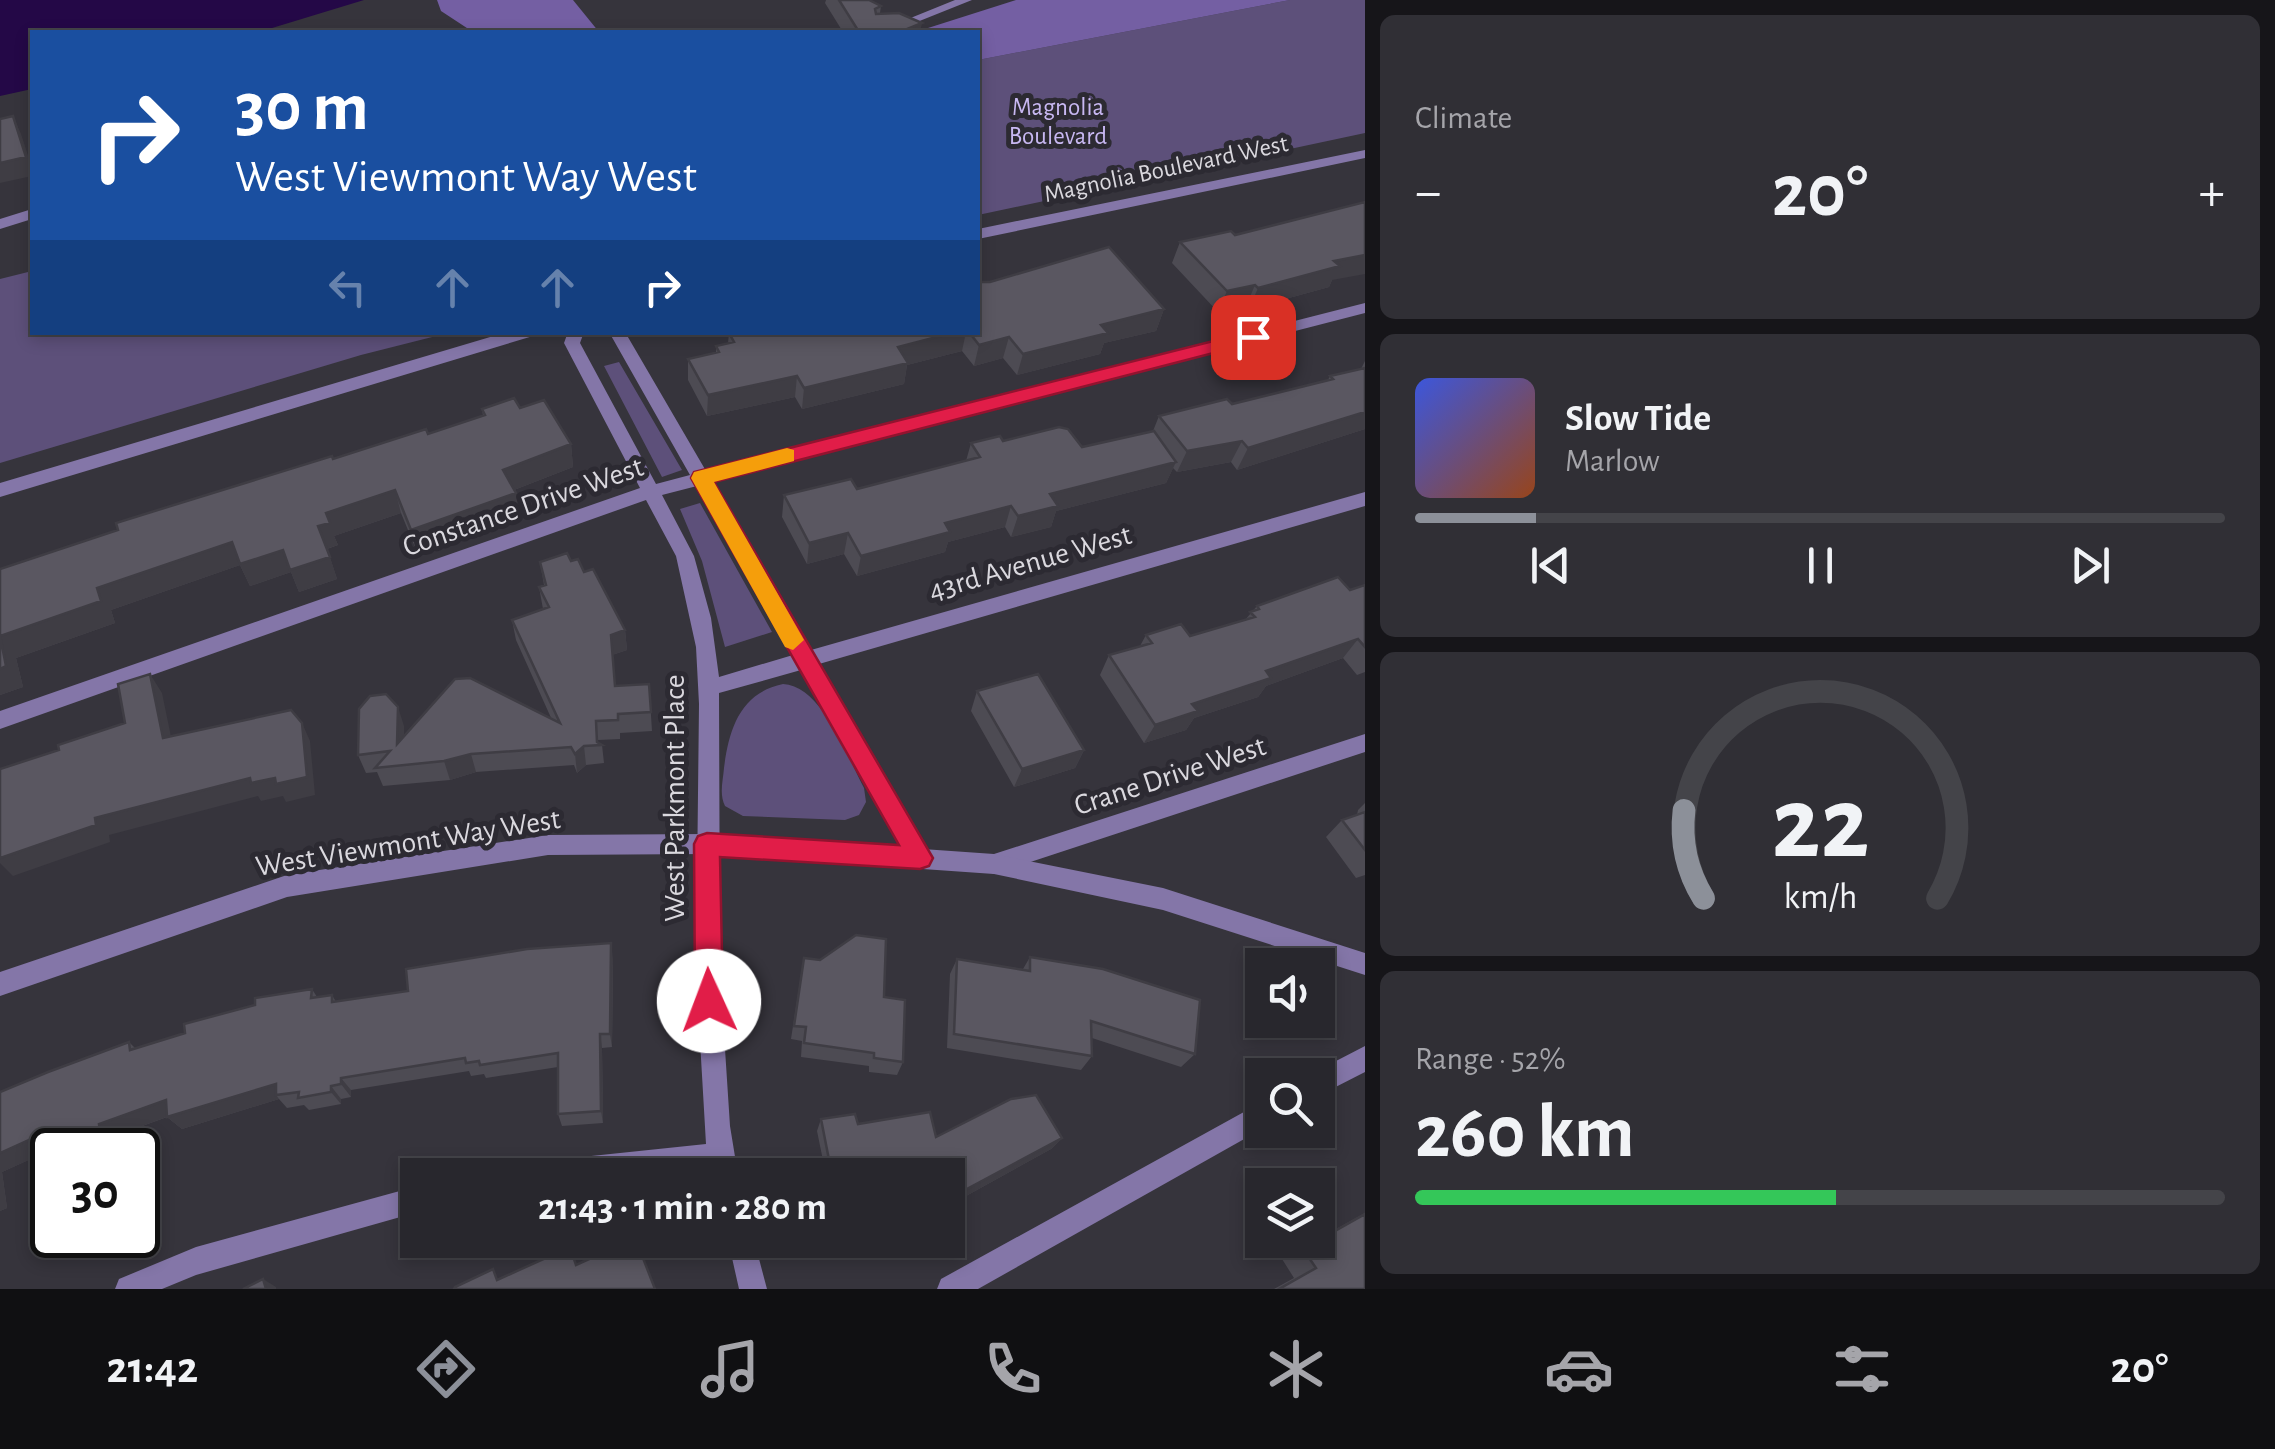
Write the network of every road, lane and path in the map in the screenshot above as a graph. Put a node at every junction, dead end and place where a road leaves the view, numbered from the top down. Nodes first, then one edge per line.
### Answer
1 (966, 0) edge
2 (887, 30) edge
3 (1365, 154) edge
4 (30, 215) edge
5 (0, 224) edge
6 (980, 234) edge
7 (1365, 308) edge
8 (517, 335) edge
9 (575, 335) edge
10 (619, 335) edge
11 (701, 478) junction
12 (0, 490) edge
13 (649, 492) junction
14 (1365, 499) edge
15 (803, 659) junction
16 (712, 686) junction
17 (0, 720) edge
18 (1365, 743) edge
19 (707, 844) junction
20 (920, 858) junction
21 (994, 864) junction
22 (1365, 964) edge
23 (0, 984) edge
24 (1365, 1058) edge
25 (1335, 1075) edge
26 (1245, 1125) edge
27 (721, 1158) edge
28 (400, 1204) edge
29 (745, 1258) edge
30 (129, 1289) edge
31 (753, 1289) edge
32 (951, 1289) edge

1 - 2 street
3 - 6 street, Magnolia Boulevard West
4 - 5 street
7 - 11 street, Constance Drive West
8 - 12 street
9 - 13 street, West Parkmont Place
10 - 11 street
11 - 13 street, Constance Drive West
11 - 15 street
13 - 16 street, West Parkmont Place
13 - 17 street, Constance Drive West
14 - 15 street, 43rd Avenue West
15 - 16 street, 43rd Avenue West
15 - 20 street
16 - 19 street, West Parkmont Place
18 - 21 street, Crane Drive West
19 - 20 street, West Viewmont Way West
19 - 23 street, West Viewmont Way West
19 - 27 street, West Parkmont Place
20 - 21 street, West Viewmont Way West
21 - 22 street, West Viewmont Way West
24 - 25 street
26 - 32 street
28 - 30 street
29 - 31 street

